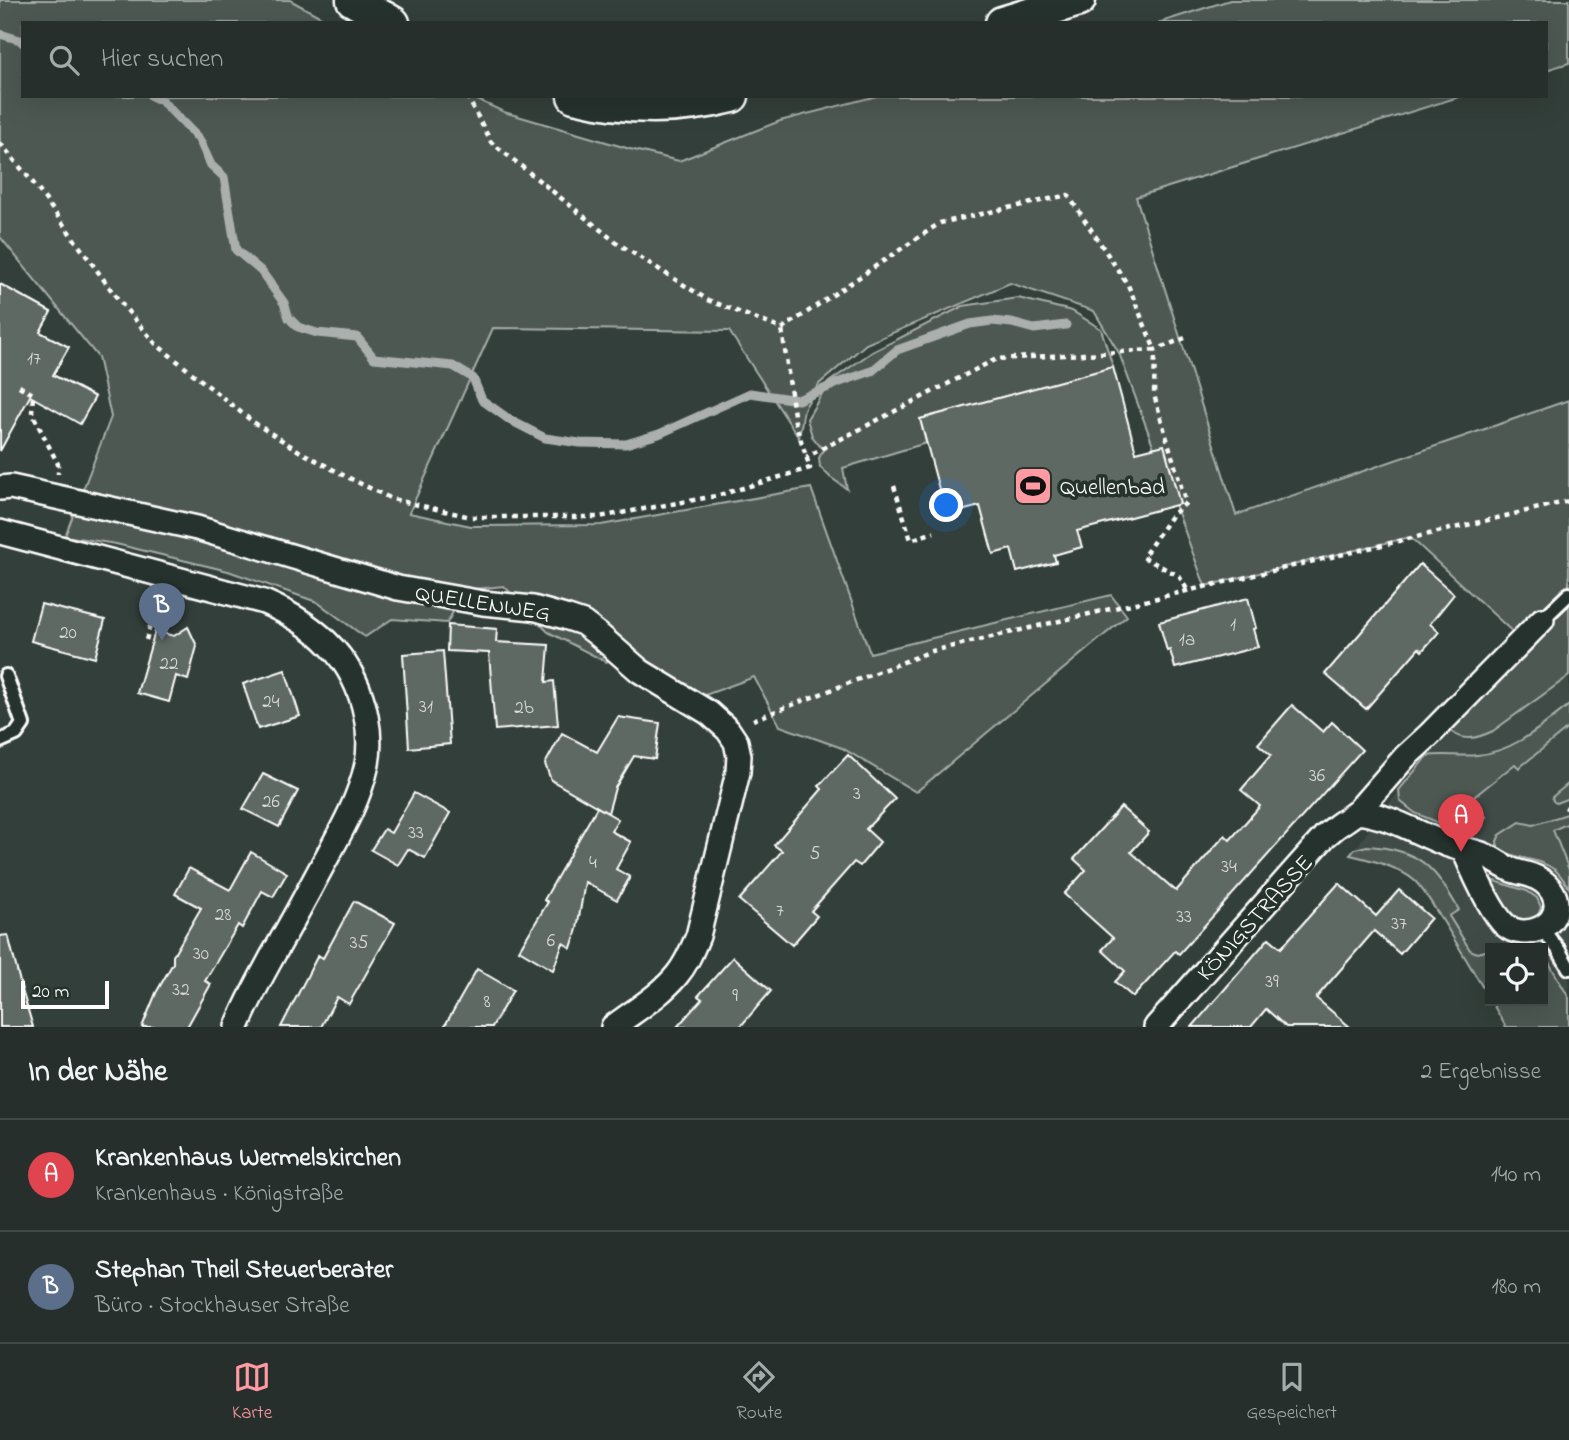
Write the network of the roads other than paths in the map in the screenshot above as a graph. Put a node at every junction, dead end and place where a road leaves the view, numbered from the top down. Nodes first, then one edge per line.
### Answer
1 (353, 0) edge
2 (1079, 0) edge
3 (390, 21) edge
4 (1009, 21) edge
5 (583, 98) edge
6 (722, 98) edge
7 (0, 488) edge
8 (0, 532) edge
9 (1569, 594) edge
10 (1542, 620) joint
11 (6, 676) dead end
12 (0, 741) edge
13 (1357, 812) junction
14 (1464, 850) junction
15 (1541, 928) junction
16 (1569, 968) edge
17 (237, 1027) edge
18 (613, 1027) edge
19 (1156, 1027) edge

1 - 3 main road
2 - 4 main road
5 - 6 main road
7 - 18 street, QUELLENWEG
8 - 17 street
9 - 10 lane
10 - 13 street, KÖNIGSTRASSE
11 - 12 lane
13 - 14 street
13 - 19 street, KÖNIGSTRASSE
14 - 15 street
14 - 15 street
15 - 16 lane

